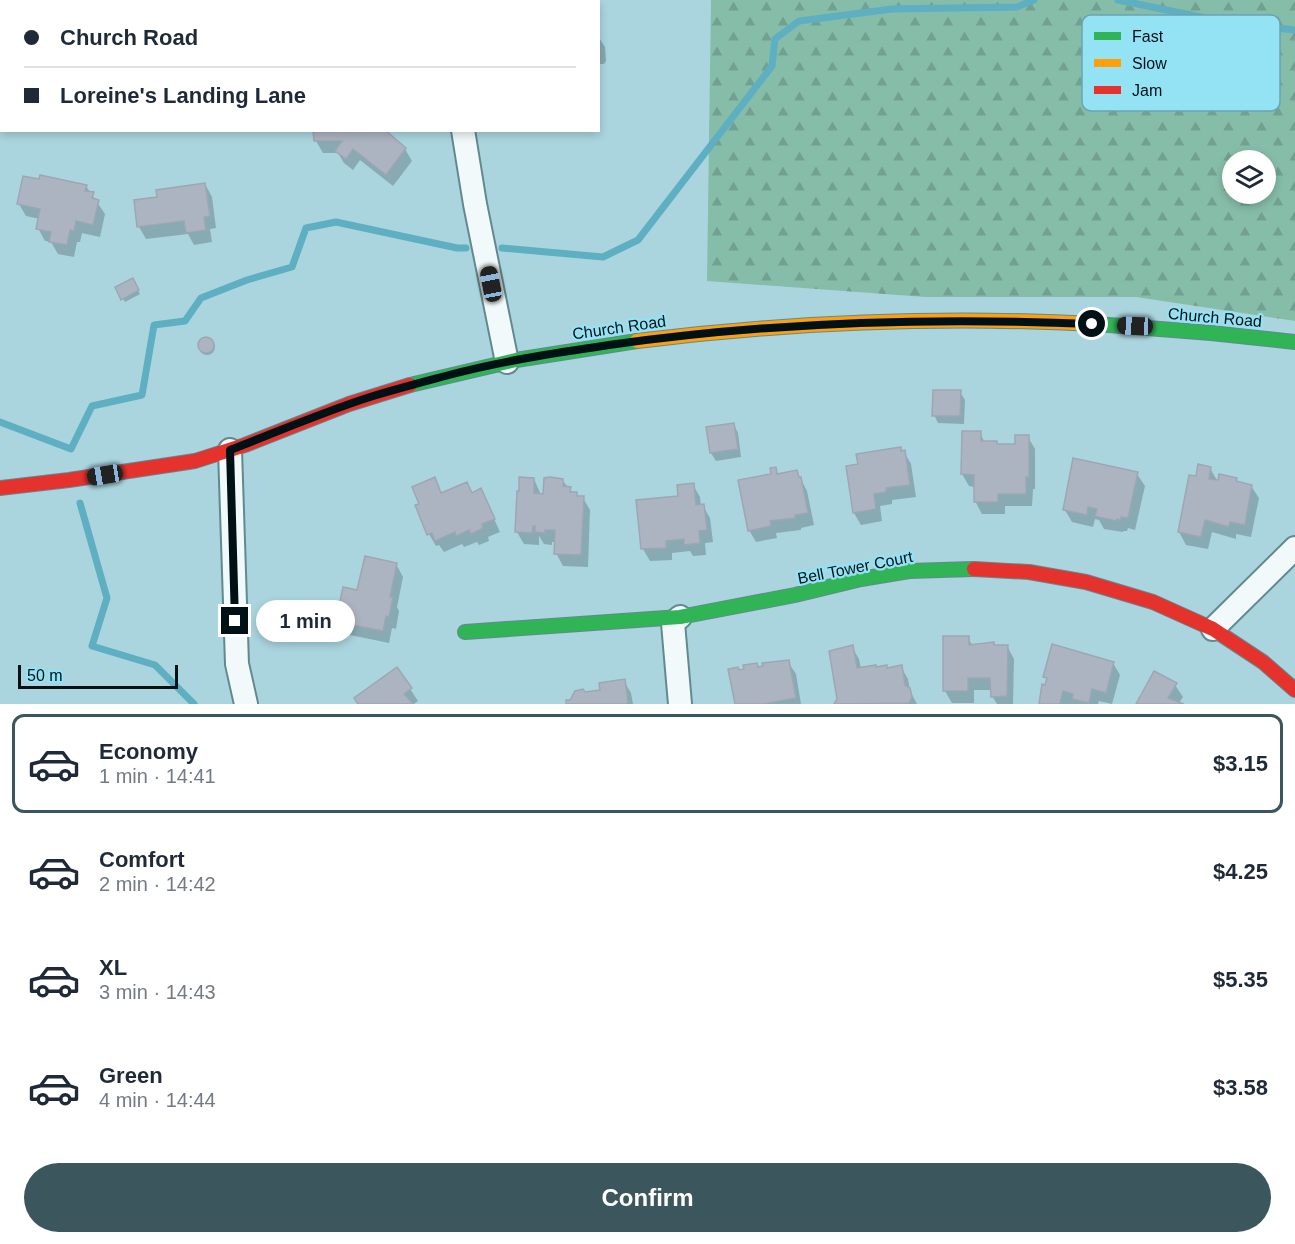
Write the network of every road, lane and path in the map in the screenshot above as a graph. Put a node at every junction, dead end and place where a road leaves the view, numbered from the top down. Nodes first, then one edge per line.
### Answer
1 (463, 132) edge
2 (1295, 342) edge
3 (507, 362) junction
4 (230, 450) junction
5 (0, 488) edge
6 (1295, 548) edge
7 (680, 617) junction
8 (1213, 629) junction
9 (465, 632) dead end
10 (1295, 690) edge
11 (246, 704) edge
12 (680, 704) edge

1 - 3 street
2 - 3 main road, Church Road
3 - 4 main road, Church Road
4 - 5 main road, Church Road
4 - 11 street
6 - 8 street
7 - 8 main road, Bell Tower Court
7 - 9 main road, Bell Tower Court
7 - 12 street
8 - 10 main road, Bell Tower Court

